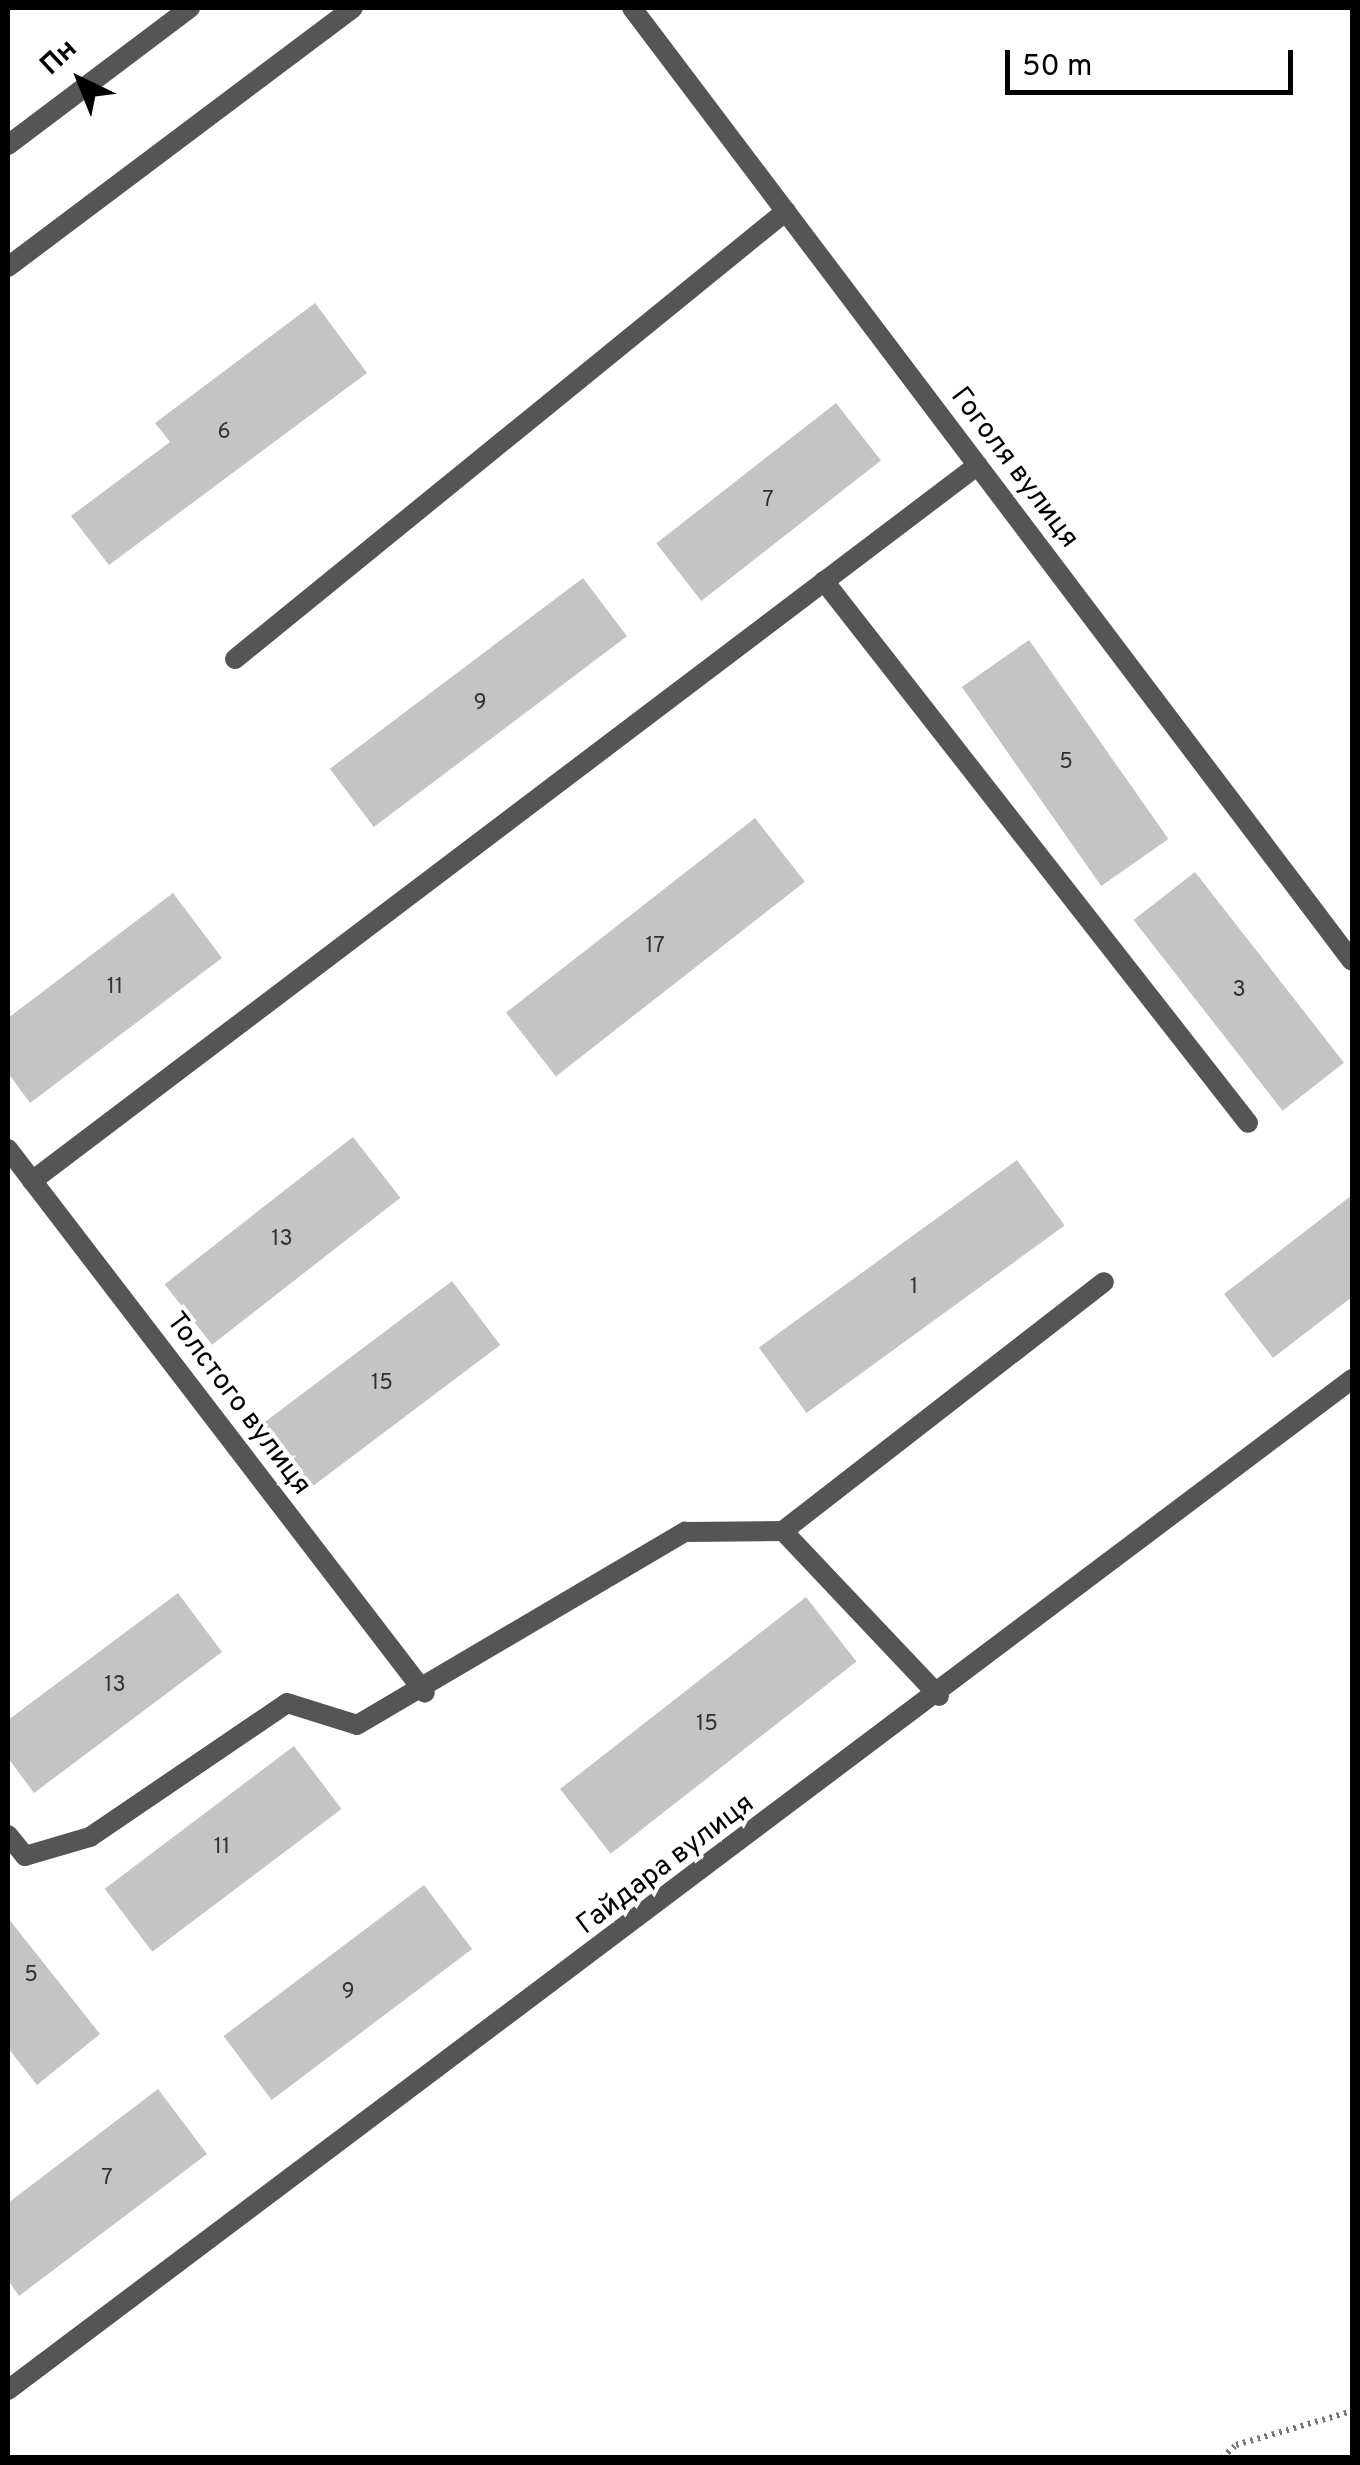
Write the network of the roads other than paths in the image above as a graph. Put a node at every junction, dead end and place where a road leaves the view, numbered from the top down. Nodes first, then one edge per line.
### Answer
1 (190, 8) edge
2 (353, 8) edge
3 (632, 8) edge
4 (8, 144) edge
5 (786, 211) junction
6 (8, 267) edge
7 (978, 465) junction
8 (824, 581) junction
9 (235, 659) dead end
10 (1352, 961) edge
11 (1248, 1123) dead end
12 (8, 1148) edge
13 (32, 1181) junction
14 (1104, 1282) dead end
15 (1352, 1378) edge
16 (783, 1531) junction
17 (425, 1693) junction
18 (940, 1696) junction
19 (8, 1836) edge
20 (8, 2390) edge

1 - 4 street
2 - 6 street
3 - 5 street, Гоголя вулиця
5 - 7 street, Гоголя вулиця
5 - 9 street
7 - 8 street
7 - 10 street, Гоголя вулиця
8 - 11 street
8 - 13 street
12 - 13 street, Толстого вулиця
13 - 17 street, Толстого вулиця
14 - 16 street
15 - 18 street, Гайдара вулиця
16 - 17 street
16 - 18 street
17 - 19 street
18 - 20 street, Гайдара вулиця

